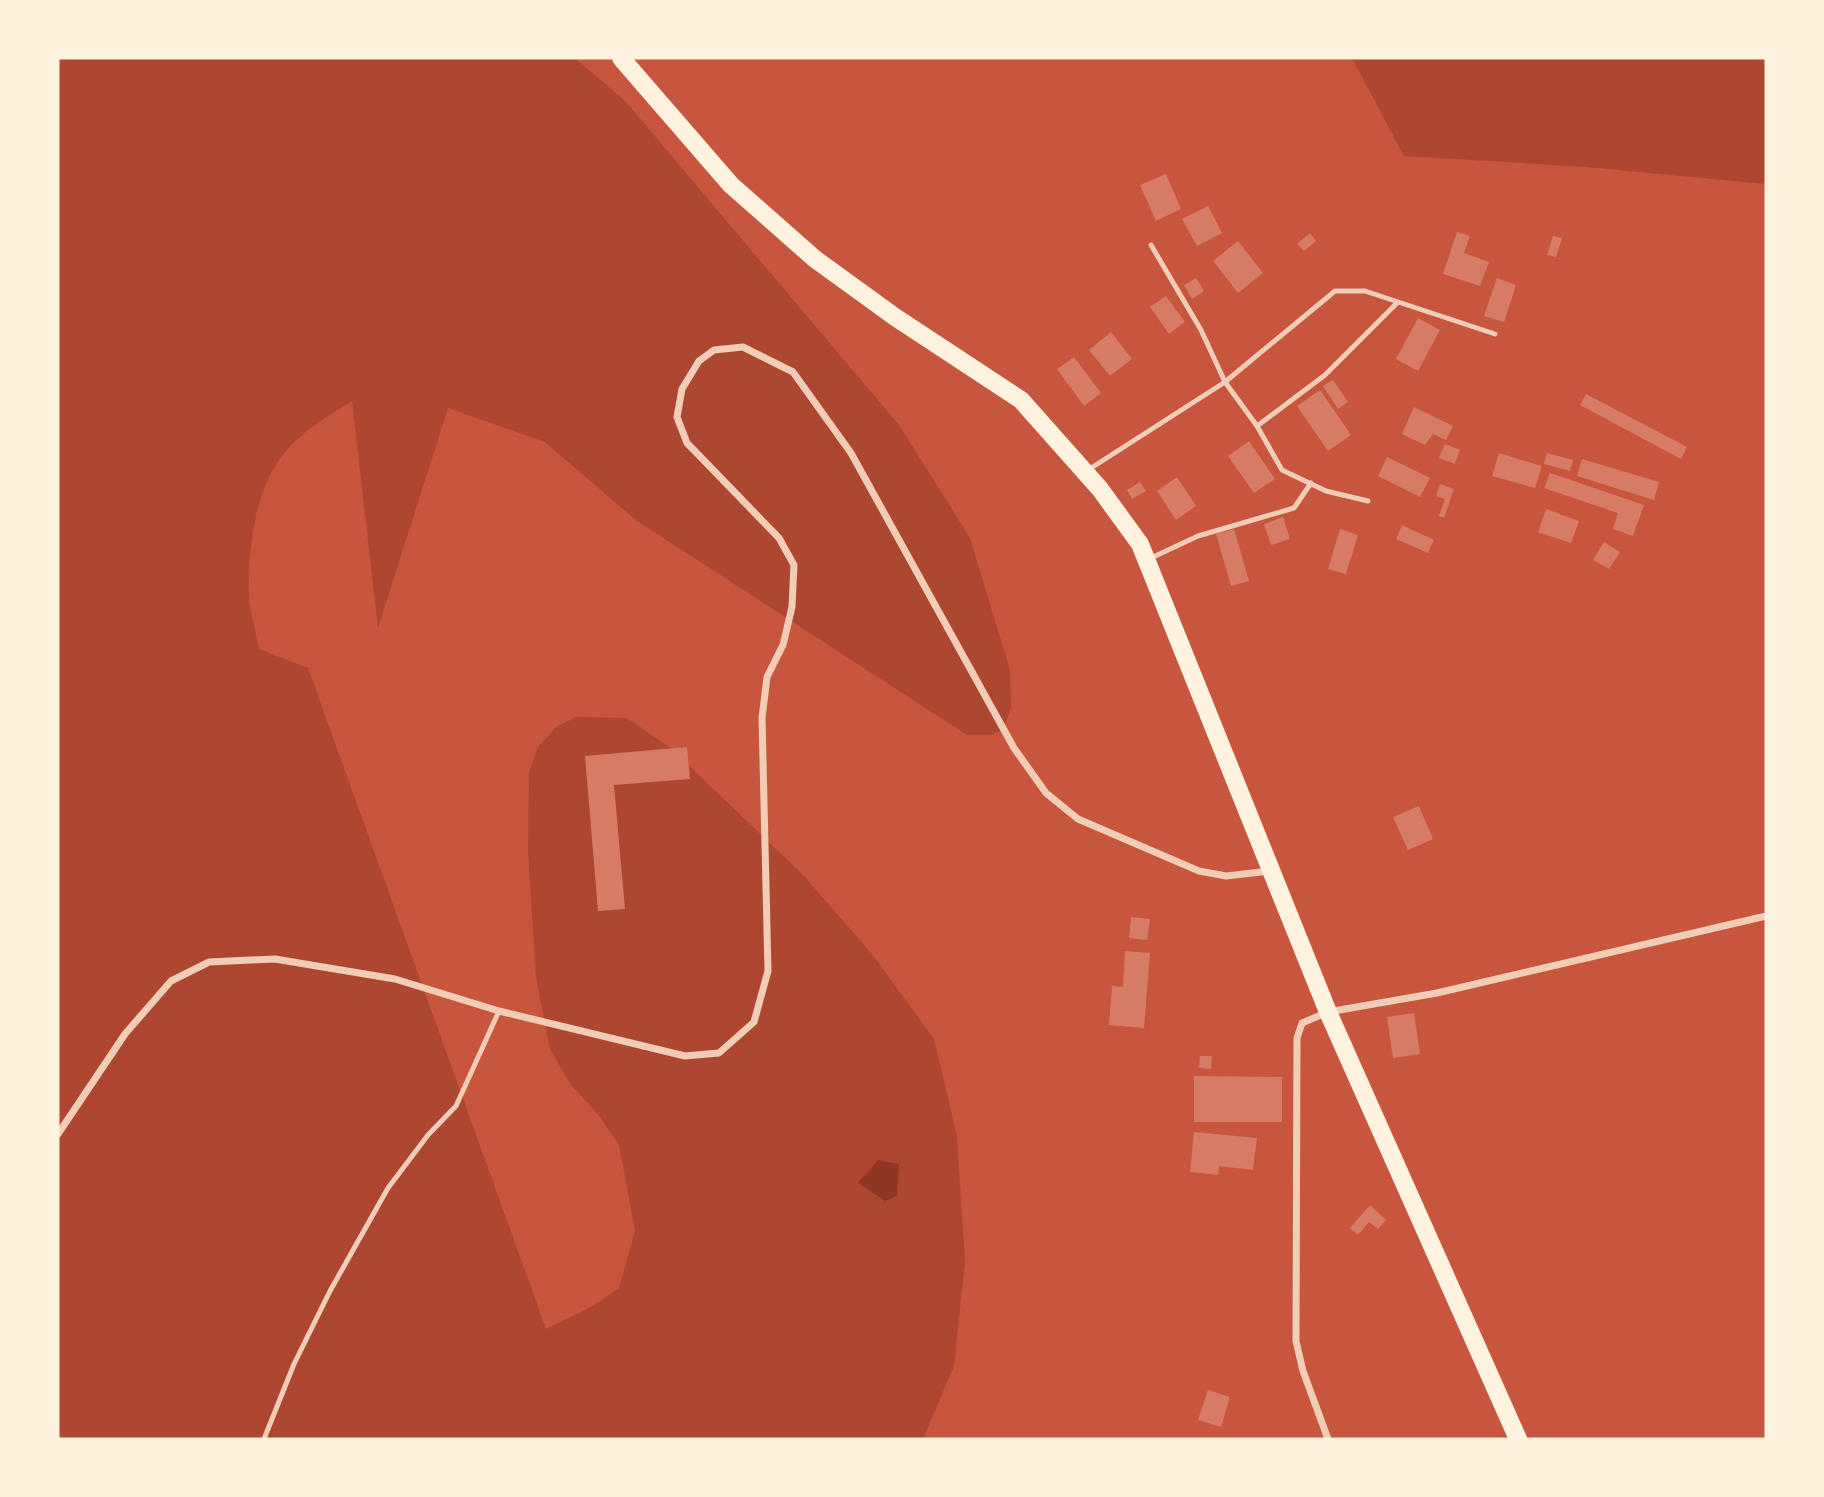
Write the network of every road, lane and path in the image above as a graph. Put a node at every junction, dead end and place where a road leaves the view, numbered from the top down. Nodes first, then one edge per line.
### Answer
1 (621, 58) edge
2 (1151, 245) dead end
3 (1397, 303) junction
4 (1495, 334) dead end
5 (1225, 382) junction
6 (1257, 426) junction
7 (1085, 472) junction
8 (1311, 483) junction
9 (1368, 501) dead end
10 (1147, 560) junction
11 (1272, 871) junction
12 (1766, 916) edge
13 (499, 1011) junction
14 (1328, 1012) junction
15 (58, 1134) edge
16 (264, 1439) edge
17 (1328, 1439) edge
18 (1518, 1439) edge

1 - 7 highway
2 - 5 lane
3 - 4 lane
3 - 5 lane
3 - 6 lane
5 - 6 lane
5 - 7 lane
6 - 8 lane
7 - 10 highway
8 - 9 lane
8 - 10 lane
10 - 11 highway
11 - 13 street
11 - 14 highway
12 - 14 street
13 - 15 street
13 - 16 lane
14 - 17 street
14 - 18 highway

